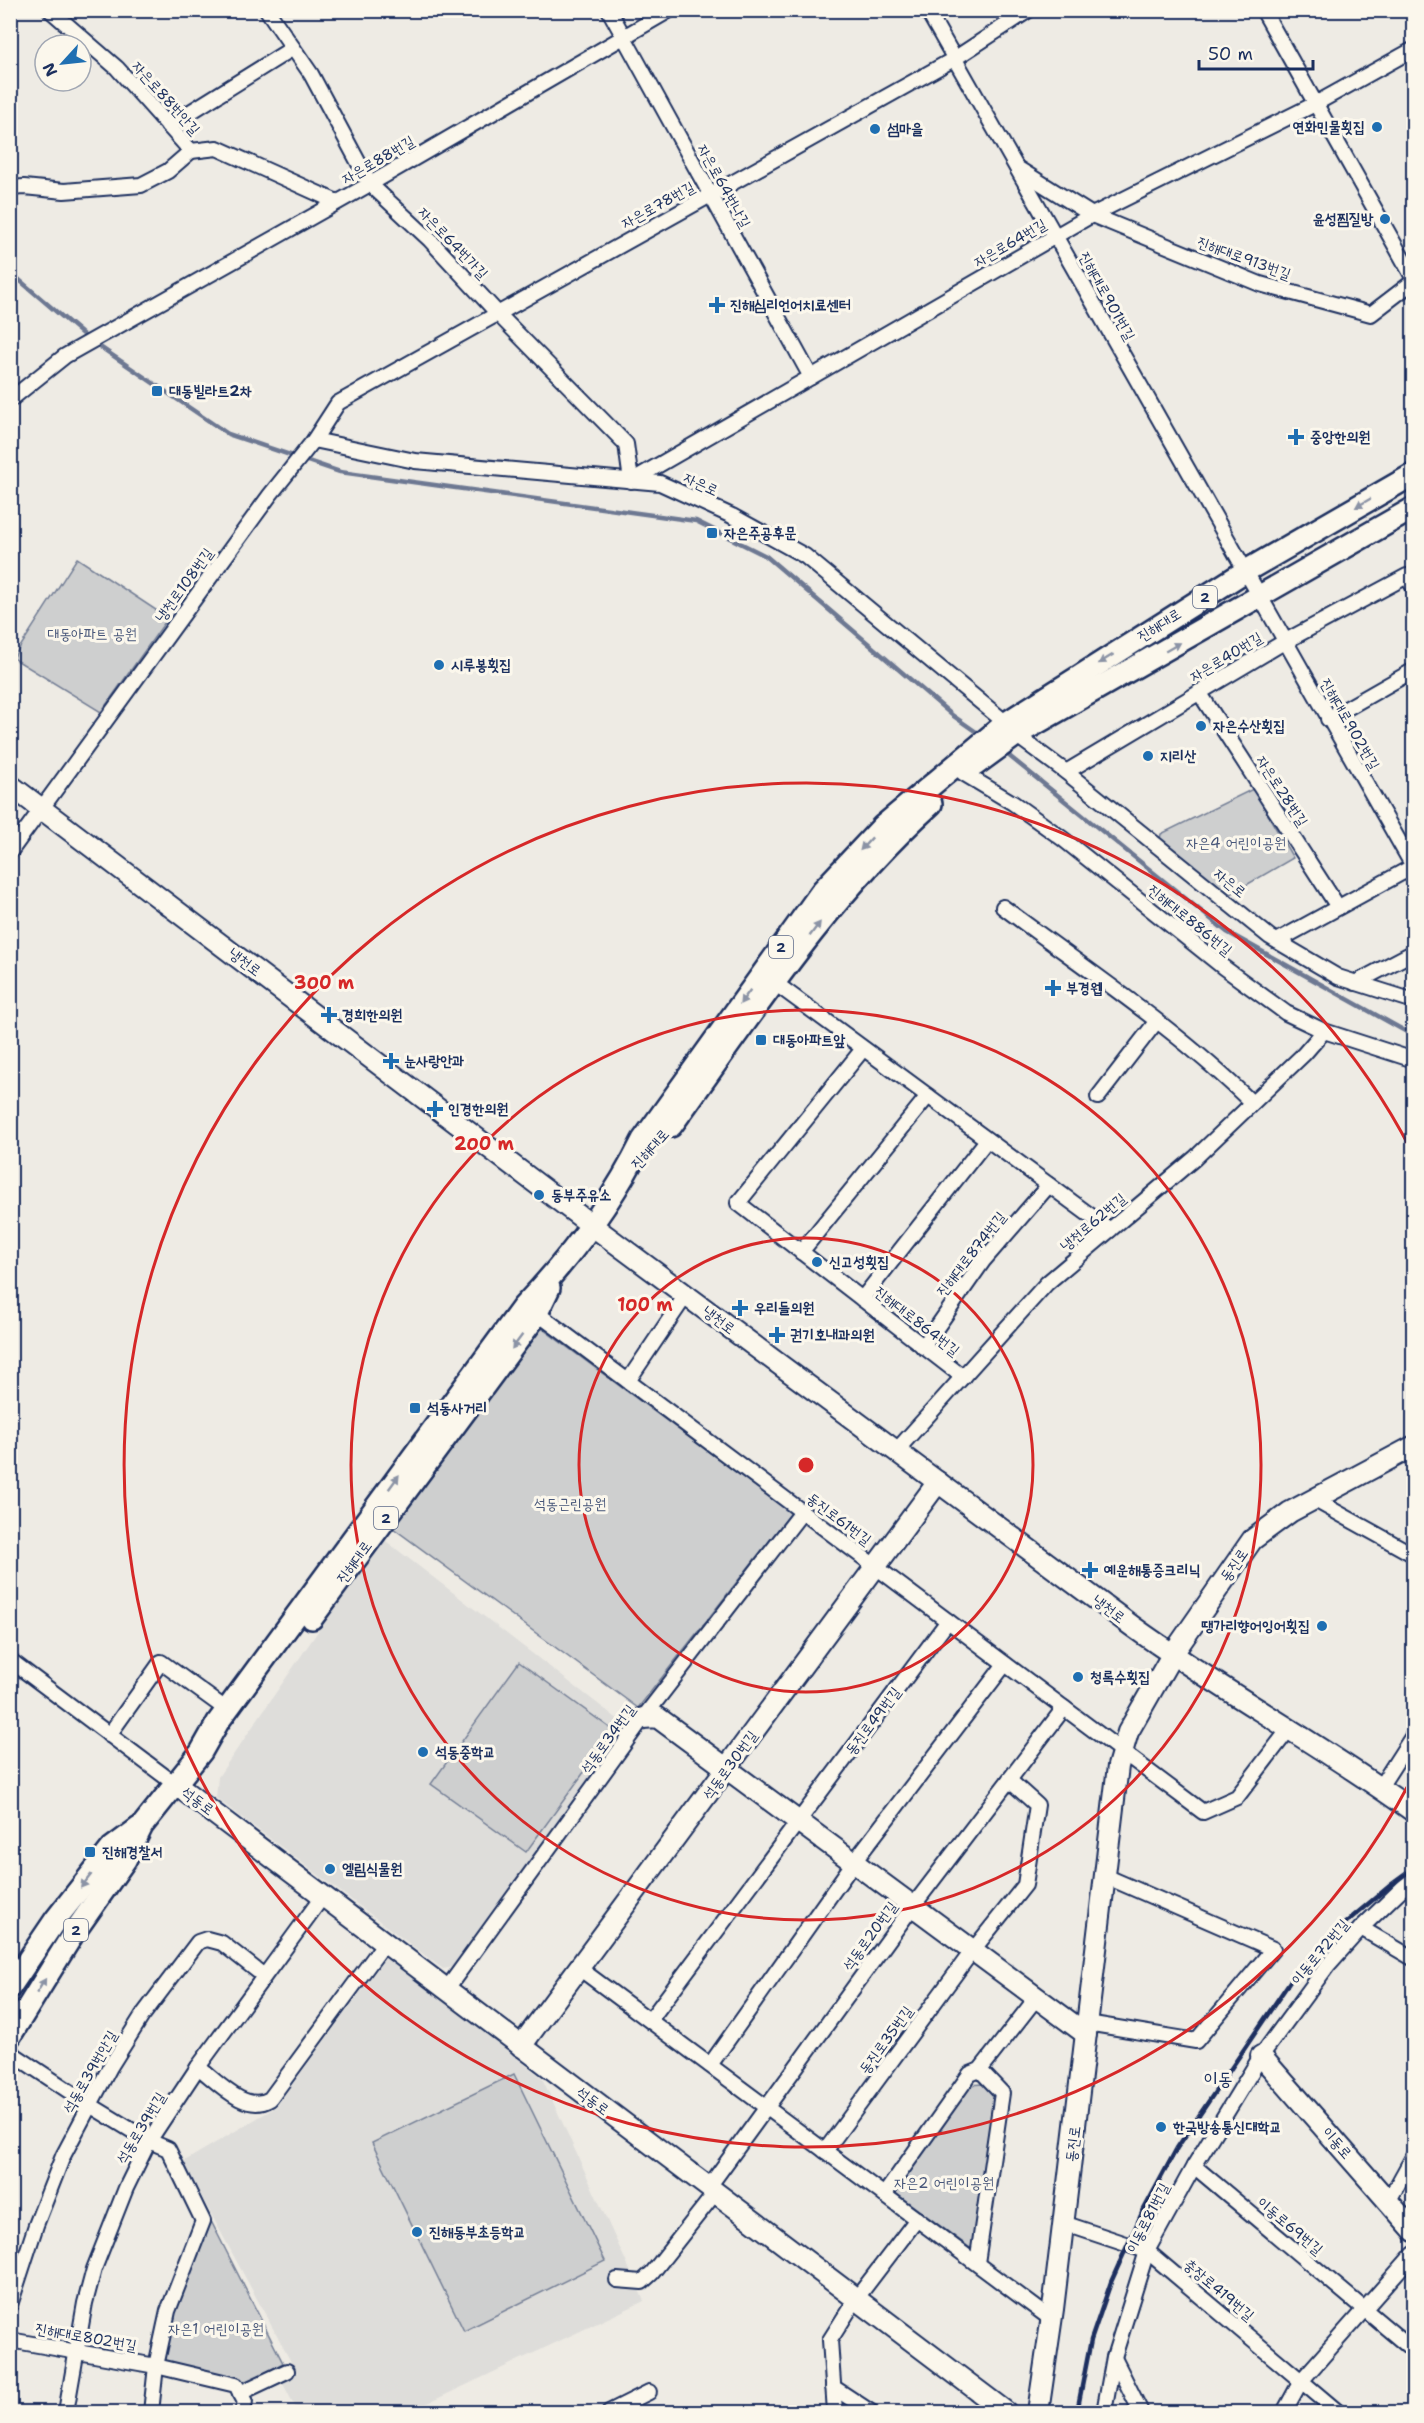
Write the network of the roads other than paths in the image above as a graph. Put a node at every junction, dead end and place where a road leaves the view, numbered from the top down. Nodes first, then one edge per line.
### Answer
1 (50, 10) edge
2 (267, 10) edge
3 (609, 10) edge
4 (670, 10) edge
5 (927, 10) edge
6 (1029, 10) edge
7 (1263, 10) edge
8 (623, 38) junction
9 (293, 48) junction
10 (1413, 49) edge
11 (954, 58) junction
12 (1315, 104) junction
13 (168, 126) junction
14 (191, 151) junction
15 (1015, 167) junction
16 (370, 184) junction
17 (10, 188) edge
18 (710, 195) junction
19 (337, 202) junction
20 (1092, 215) junction
21 (1054, 237) junction
22 (1413, 280) edge
23 (498, 314) junction
24 (810, 377) junction
25 (10, 400) edge
26 (314, 440) junction
27 (1413, 474) edge
28 (631, 481) junction
29 (1413, 508) edge
30 (1244, 572) junction
31 (1410, 582) edge
32 (1258, 598) junction
33 (1284, 642) junction
34 (1413, 670) edge
35 (1199, 692) junction
36 (1328, 719) junction
37 (1009, 731) junction
38 (978, 754) junction
39 (1066, 772) junction
40 (963, 773) junction
41 (10, 785) edge
42 (42, 809) junction
43 (10, 852) edge
44 (1413, 866) edge
45 (1002, 907) dead end
46 (1338, 907) junction
47 (1276, 941) junction
48 (1413, 952) edge
49 (775, 983) junction
50 (1355, 983) junction
51 (1413, 1001) edge
52 (1156, 1022) junction
53 (1324, 1030) junction
54 (863, 1049) junction
55 (1411, 1060) edge
56 (928, 1096) junction
57 (1098, 1097) dead end
58 (1252, 1103) junction
59 (987, 1140) junction
60 (626, 1175) junction
61 (1049, 1185) junction
62 (590, 1224) junction
63 (1110, 1230) junction
64 (801, 1252) junction
65 (555, 1273) junction
66 (686, 1295) junction
67 (862, 1299) junction
68 (537, 1313) junction
69 (923, 1347) junction
70 (963, 1377) junction
71 (628, 1382) junction
72 (1413, 1446) edge
73 (896, 1451) junction
74 (938, 1482) junction
75 (1313, 1499) junction
76 (802, 1512) junction
77 (1413, 1555) edge
78 (875, 1567) junction
79 (948, 1621) junction
80 (1172, 1655) junction
81 (10, 1660) edge
82 (1005, 1664) junction
83 (1064, 1708) junction
84 (227, 1710) junction
85 (644, 1718) junction
86 (1289, 1729) junction
87 (1413, 1734) edge
88 (110, 1735) junction
89 (201, 1752) junction
90 (1122, 1752) junction
91 (727, 1768) junction
92 (1009, 1780) junction
93 (175, 1784) junction
94 (1380, 1787) junction
95 (1413, 1812) edge
96 (798, 1821) junction
97 (141, 1826) junction
98 (854, 1862) junction
99 (1105, 1876) junction
100 (1413, 1877) edge
101 (323, 1896) junction
102 (913, 1906) junction
103 (1361, 1928) junction
104 (384, 1944) junction
105 (973, 1950) junction
106 (1413, 1959) edge
107 (579, 1968) junction
108 (264, 1976) junction
109 (10, 1987) edge
110 (446, 1990) junction
111 (1037, 1997) junction
112 (650, 2020) junction
113 (1087, 2028) junction
114 (10, 2036) edge
115 (520, 2046) junction
116 (10, 2052) edge
117 (1261, 2056) junction
118 (710, 2065) junction
119 (198, 2067) junction
120 (980, 2070) junction
121 (90, 2105) junction
122 (767, 2107) junction
123 (149, 2141) junction
124 (825, 2151) junction
125 (1413, 2155) edge
126 (1194, 2166) junction
127 (711, 2190) junction
128 (884, 2195) junction
129 (1388, 2202) junction
130 (917, 2219) junction
131 (1063, 2223) junction
132 (1413, 2231) edge
133 (1147, 2251) junction
134 (1413, 2253) edge
135 (977, 2263) junction
136 (617, 2280) dead end
137 (856, 2299) junction
138 (10, 2305) edge
139 (1365, 2310) junction
140 (1051, 2319) junction
141 (10, 2340) edge
142 (1413, 2351) edge
143 (77, 2352) junction
144 (1114, 2357) junction
145 (156, 2366) junction
146 (287, 2371) dead end
147 (1301, 2381) junction
148 (833, 2387) junction
149 (649, 2392) dead end
150 (240, 2393) junction
151 (999, 2410) edge
152 (66, 2412) edge
153 (151, 2412) edge
154 (242, 2412) edge
155 (609, 2412) edge
156 (835, 2412) edge
157 (871, 2412) edge
158 (1038, 2412) edge
159 (1104, 2412) edge
160 (1141, 2412) edge
161 (1284, 2412) edge
162 (1338, 2412) edge

1 - 13 street, 자은로88번안길
2 - 9 street, 자은로64번가길
3 - 8 street, 자은로64번나길
4 - 8 street, 자은로88번길
5 - 11 street, 진해대로901번길
6 - 11 street, 자은로78번길
7 - 12 street, 진해대로913번길
8 - 16 street, 자은로88번길
8 - 18 street, 자은로64번나길
9 - 13 street
9 - 16 street, 자은로64번가길
10 - 12 street, 자은로64번길
11 - 15 street, 진해대로901번길
11 - 18 street, 자은로78번길
12 - 20 street, 자은로64번길
12 - 22 street, 진해대로913번길
13 - 14 street, 자은로88번안길
14 - 17 street
14 - 19 street, 자은로88번안길
15 - 20 street
15 - 21 street, 진해대로901번길
16 - 19 street, 자은로88번길
16 - 23 street, 자은로64번가길
18 - 23 street, 자은로78번길
18 - 24 street, 자은로64번나길
19 - 25 street, 자은로88번길
20 - 21 street, 자은로64번길
20 - 22 street, 진해대로913번길
21 - 24 street, 자은로64번길
21 - 30 street, 진해대로901번길
23 - 26 street, 자은로78번길
23 - 28 street, 자은로64번가길
24 - 28 street, 자은로64번길
26 - 28 street, 자은로
26 - 42 street, 냉천로108번길
27 -> 30 main road, 진해대로 / 2
28 - 37 street, 자은로
29 - 32 main road, 진해대로 / 2
30 - 32 street, 진해대로901번길
30 -> 37 main road, 진해대로 / 2
31 - 33 street, 자은로40번길
32 - 33 street, 진해대로902번길
37 -> 32 main road, 진해대로 / 2
33 - 35 street, 자은로40번길
33 - 36 street, 진해대로902번길
34 - 36 street
35 - 39 street, 자은로40번길
35 - 46 street, 자은로28번길
36 - 44 street, 진해대로902번길
37 - 38 main road, 2
37 - 39 street, 자은로
38 - 40 main road, 진해대로 / 2
38 -> 60 main road, 진해대로 / 2
39 - 47 street, 자은로
49 -> 40 main road, 진해대로 / 2
40 - 53 street, 진해대로886번길
41 - 42 street, 냉천로
42 - 43 street, 냉천로108번길
42 - 62 street, 냉천로
44 - 46 street
45 - 52 street
46 - 47 street
47 - 50 street, 자은로
48 - 50 street
49 - 54 street
49 - 60 main road, 진해대로 / 2
50 - 51 street, 자은로
52 - 57 street
52 - 58 street
53 - 55 street, 진해대로886번길
53 - 58 street, 냉천로62번길
54 - 56 street
54 - 64 street, 진해대로864번길
56 - 59 street
56 - 64 street
58 - 63 street, 냉천로62번길
59 - 61 street
59 - 67 street
60 - 62 main road, 2
61 - 63 street
61 - 69 street, 진해대로874번길
62 - 65 main road, 2
62 - 66 street, 냉천로
63 - 70 street, 냉천로62번길
64 - 67 street, 진해대로864번길
65 - 68 main road, 진해대로 / 2
84 -> 65 main road, 2
66 - 71 street
66 - 73 street, 냉천로
67 - 69 street, 진해대로864번길
68 - 71 street, 동진로61번길
68 -> 89 main road, 진해대로 / 2
69 - 70 street, 진해대로864번길
70 - 73 street, 냉천로62번길
71 - 76 street, 동진로61번길
72 - 75 street, 동진로
73 - 74 street, 냉천로
74 - 78 street, 석동로30번길
74 - 80 street, 냉천로
75 - 77 street
75 - 80 street, 동진로
76 - 78 street, 동진로61번길
76 - 85 street, 석동로34번길
78 - 79 street, 동진로61번길
78 - 91 street, 석동로30번길
79 - 82 street, 동진로61번길
79 - 96 street, 동진로49번길
80 - 86 street, 냉천로
80 - 90 street, 동진로
81 - 88 street, 석동로
82 - 83 street, 동진로61번길
82 - 98 street
83 - 90 street, 동진로61번길
83 - 92 street, 석동로20번길
84 - 88 street
84 - 89 main road, 2
85 - 91 street
85 - 110 street, 석동로34번길
86 - 90 street
86 - 94 street, 냉천로
87 - 94 street
88 - 93 street, 석동로
89 - 93 main road, 2
90 - 99 street, 동진로
91 - 96 street
91 - 107 street, 석동로30번길
92 - 102 street, 석동로20번길
92 - 105 street
93 - 97 main road, 2
93 - 101 street, 석동로
94 - 95 street, 냉천로
96 - 98 street
96 - 112 street
97 -> 109 main road, 2
114 -> 97 main road, 2
98 - 102 street
98 - 118 street
99 - 113 street, 동진로
99 - 113 street
100 - 103 street, 이동로72번길
101 - 104 street, 석동로
101 - 108 street, 석동로39번길
102 - 105 street
102 - 122 street, 석동로20번길
103 - 106 street
103 - 117 street, 이동로72번길
104 - 110 street, 석동로
104 - 119 street
105 - 111 street
105 - 124 street, 동진로35번길
107 - 112 street
107 - 115 street, 석동로30번길
108 - 119 street, 석동로39번길
108 - 121 street, 석동로39번안길
110 - 115 street, 석동로
111 - 113 street
111 - 120 street
112 - 118 street
113 - 131 street, 동진로
115 - 127 street, 석동로
116 - 121 street
117 - 126 street, 이동로81번길
117 - 129 street, 이동로
118 - 122 street
119 - 123 street, 석동로39번길
120 - 128 street
120 - 135 street
121 - 123 street
121 - 138 street, 석동로39번안길
122 - 124 street
122 - 127 street, 석동로20번길
123 - 143 street, 석동로39번길
123 - 145 street
124 - 128 street
125 - 129 street
126 - 133 street, 이동로81번길
126 - 139 street, 이동로69번길
127 - 136 street
127 - 137 street, 석동로
128 - 130 street
129 - 132 street, 이동로
130 - 135 street
130 - 137 street
131 - 133 street, 충장로419번길
131 - 140 street, 동진로
133 - 144 street, 이동로81번길
133 - 147 street, 충장로419번길
134 - 139 street
135 - 140 street
137 - 148 street
137 - 151 street, 석동로
139 - 142 street, 이동로69번길
139 - 147 street
140 - 158 street, 동진로
141 - 143 street, 진해대로802번길
143 - 145 street, 진해대로802번길
143 - 152 street, 석동로39번길
144 - 159 street, 이동로81번길
144 - 160 street
145 - 150 street, 진해대로802번길
145 - 153 street
146 - 150 street
147 - 161 street
147 - 162 street, 충장로419번길
148 - 156 street
148 - 157 street
149 - 155 street
150 - 154 street

